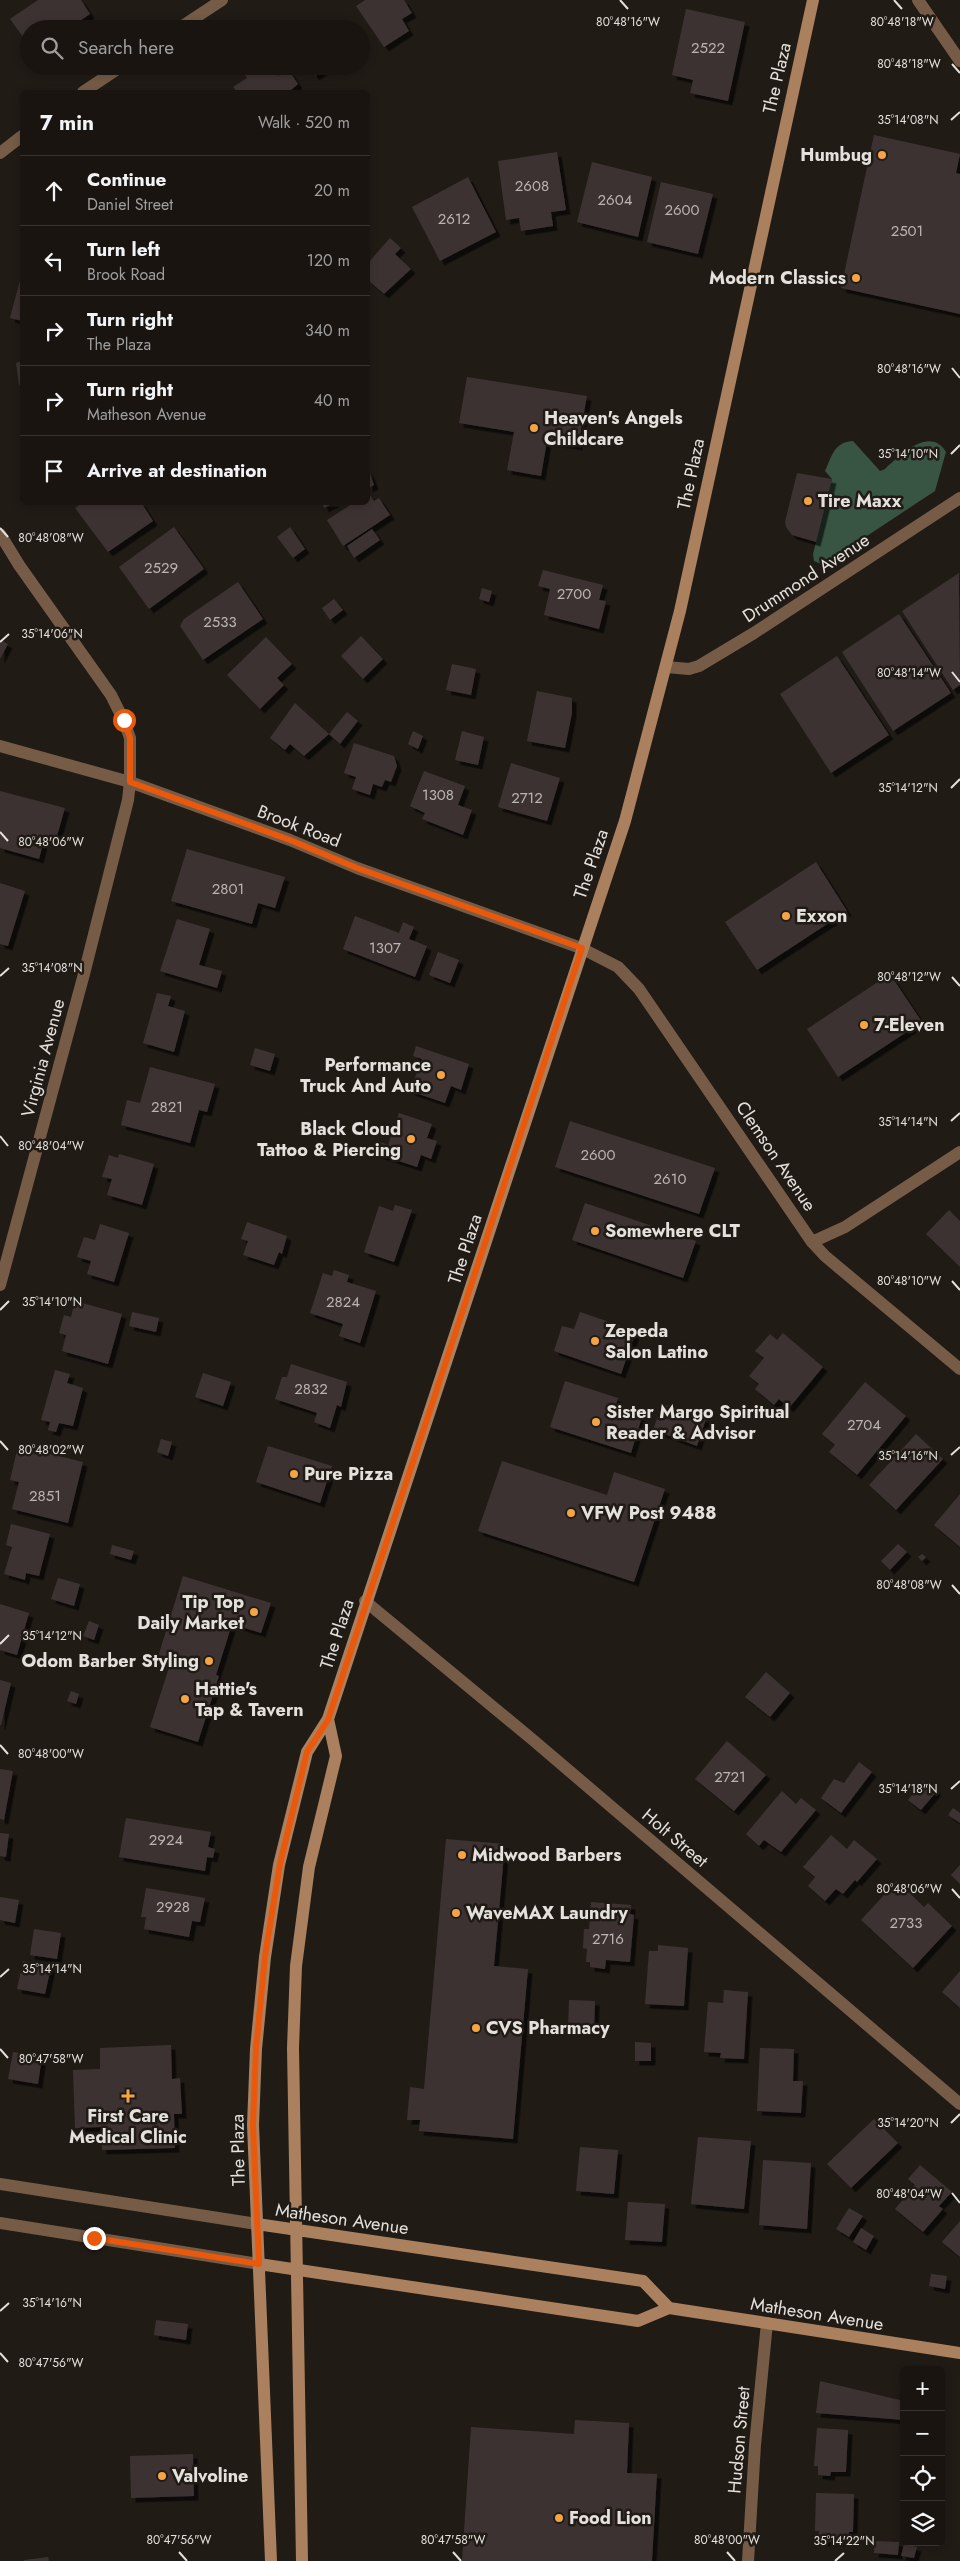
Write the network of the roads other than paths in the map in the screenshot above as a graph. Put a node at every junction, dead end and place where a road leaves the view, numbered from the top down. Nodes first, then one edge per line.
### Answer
1 (222, 0) edge
2 (813, 0) edge
3 (918, 0) edge
4 (192, 20) edge
5 (960, 61) edge
6 (108, 75) edge
7 (86, 90) edge
8 (20, 138) edge
9 (0, 153) edge
10 (960, 498) edge
11 (0, 534) edge
12 (666, 667) junction
13 (0, 746) edge
14 (130, 782) junction
15 (582, 948) junction
16 (960, 1152) edge
17 (812, 1242) junction
18 (0, 1284) edge
19 (960, 1369) edge
20 (365, 1601) junction
21 (328, 1720) junction
22 (960, 2104) edge
23 (0, 2184) edge
24 (0, 2223) edge
25 (258, 2224) junction
26 (294, 2230) junction
27 (259, 2264) junction
28 (295, 2270) junction
29 (669, 2308) junction
30 (767, 2323) junction
31 (960, 2353) edge
32 (271, 2561) edge
33 (302, 2561) edge
34 (748, 2561) edge

1 - 4 street
2 - 12 main road, The Plaza
3 - 5 street
6 - 7 street
8 - 9 street
10 - 12 street, Drummond Avenue
11 - 14 street, Virginia Avenue
12 - 15 main road, The Plaza
13 - 14 street, Brook Road
14 - 15 street, Brook Road
14 - 18 street, Virginia Avenue
15 - 17 street, Clemson Avenue
15 - 20 main road, The Plaza
16 - 17 street
17 - 19 street, Clemson Avenue
20 - 21 main road, The Plaza
20 - 22 street, Holt Street
21 - 25 main road, The Plaza
21 - 26 main road, The Plaza
23 - 25 street, Matheson Avenue
24 - 27 street
25 - 26 main road, Matheson Avenue
25 - 27 main road, The Plaza
26 - 28 main road, The Plaza
26 - 29 main road, Matheson Avenue
27 - 28 main road
27 - 32 main road, The Plaza
28 - 29 main road
28 - 33 main road, The Plaza
29 - 30 main road, Matheson Avenue
30 - 31 main road, Matheson Avenue
30 - 34 street, Hudson Street

